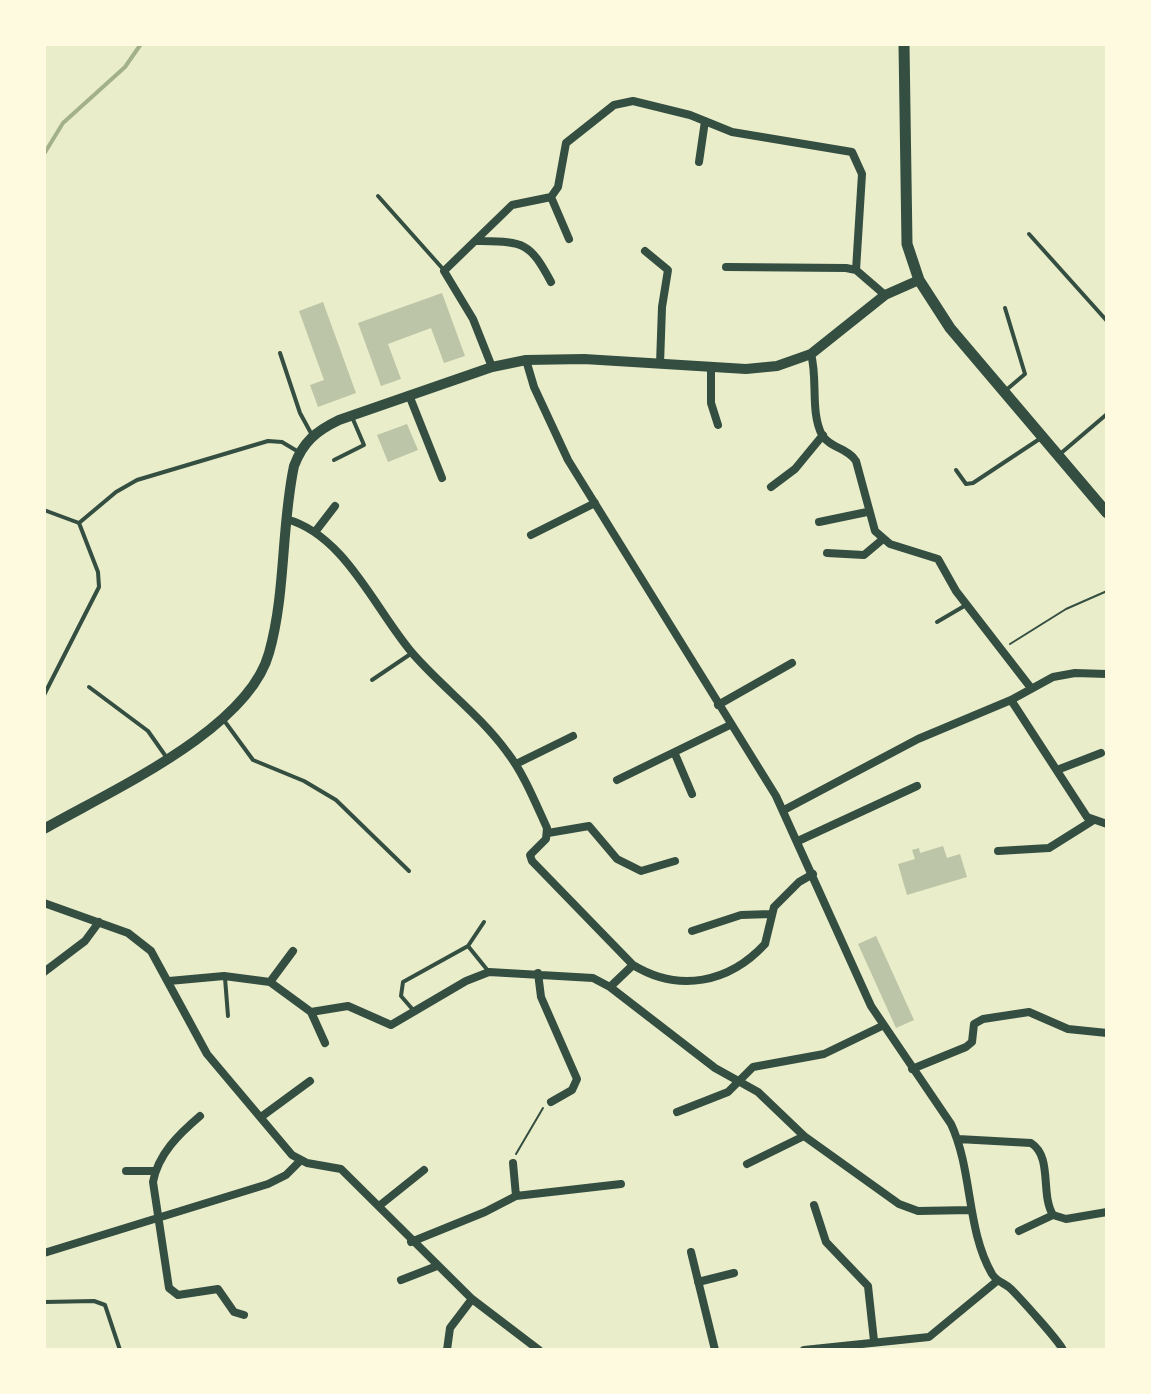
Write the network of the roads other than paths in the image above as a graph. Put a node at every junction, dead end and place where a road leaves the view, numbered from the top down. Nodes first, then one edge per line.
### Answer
1 (904, 44) edge
2 (705, 121) junction
3 (699, 162) dead end
4 (378, 196) dead end
5 (551, 197) junction
6 (1029, 234) dead end
7 (569, 239) dead end
8 (478, 241) junction
9 (645, 251) dead end
10 (726, 267) dead end
11 (856, 270) junction
12 (444, 271) junction
13 (919, 280) junction
14 (551, 282) dead end
15 (885, 295) junction
16 (1005, 308) dead end
17 (1107, 321) edge
18 (280, 353) dead end
19 (811, 354) junction
20 (526, 360) junction
21 (660, 364) junction
22 (492, 367) junction
23 (711, 367) junction
24 (1003, 392) junction
25 (409, 395) junction
26 (1107, 414) edge
27 (351, 415) junction
28 (718, 425) dead end
29 (312, 435) junction
30 (823, 435) junction
31 (1041, 438) junction
32 (299, 453) junction
33 (1057, 456) junction
34 (334, 460) dead end
35 (956, 470) dead end
36 (442, 478) dead end
37 (771, 487) dead end
38 (595, 503) junction
39 (335, 506) dead end
40 (44, 510) edge
41 (867, 512) junction
42 (1107, 513) edge
43 (286, 519) junction
44 (819, 522) dead end
45 (79, 523) junction
46 (315, 532) junction
47 (531, 535) dead end
48 (883, 539) junction
49 (827, 553) dead end
50 (966, 605) junction
51 (937, 622) dead end
52 (412, 653) junction
53 (792, 663) dead end
54 (1107, 674) edge
55 (372, 680) dead end
56 (89, 687) dead end
57 (1031, 688) junction
58 (44, 695) edge
59 (1011, 700) junction
60 (718, 705) junction
61 (223, 719) junction
62 (730, 725) junction
63 (573, 736) dead end
64 (1101, 753) dead end
65 (675, 754) junction
66 (167, 758) junction
67 (516, 764) junction
68 (1057, 770) junction
69 (617, 780) dead end
70 (917, 786) dead end
71 (692, 794) dead end
72 (784, 810) junction
73 (1092, 821) junction
74 (1107, 824) edge
75 (44, 829) edge
76 (548, 833) junction
77 (798, 841) junction
78 (998, 851) dead end
79 (675, 861) dead end
80 (409, 871) dead end
81 (813, 874) junction
82 (44, 903) edge
83 (771, 914) junction
84 (99, 922) junction
85 (484, 922) dead end
86 (692, 931) dead end
87 (468, 946) junction
88 (293, 951) dead end
89 (633, 965) junction
90 (44, 972) edge
91 (489, 972) junction
92 (538, 973) junction
93 (224, 976) junction
94 (169, 981) junction
95 (270, 982) junction
96 (610, 987) junction
97 (311, 1012) junction
98 (416, 1012) junction
99 (228, 1016) dead end
100 (882, 1026) junction
101 (1107, 1033) edge
102 (325, 1043) dead end
103 (912, 1069) junction
104 (310, 1081) dead end
105 (737, 1081) junction
106 (551, 1102) road end
107 (677, 1112) dead end
108 (200, 1116) dead end
109 (261, 1117) junction
110 (804, 1136) junction
111 (958, 1139) junction
112 (300, 1161) junction
113 (513, 1163) road end
114 (747, 1164) dead end
115 (424, 1170) dead end
116 (126, 1171) dead end
117 (155, 1171) junction
118 (621, 1184) dead end
119 (516, 1196) junction
120 (814, 1205) dead end
121 (379, 1206) junction
122 (971, 1210) junction
123 (1107, 1212) edge
124 (1053, 1215) junction
125 (157, 1216) junction
126 (1019, 1231) dead end
127 (411, 1242) junction
128 (691, 1252) dead end
129 (44, 1253) edge
130 (437, 1266) junction
131 (734, 1273) dead end
132 (401, 1280) dead end
133 (997, 1281) junction
134 (698, 1282) junction
135 (472, 1299) junction
136 (45, 1302) edge
137 (244, 1315) dead end
138 (874, 1341) junction
139 (120, 1350) edge
140 (447, 1350) edge
141 (539, 1350) edge
142 (715, 1350) edge
143 (804, 1350) edge
144 (1063, 1350) edge

1 - 13 main road
2 - 3 street
2 - 5 street
2 - 11 street
4 - 12 lane
5 - 7 street
5 - 8 street
6 - 17 lane
8 - 12 street
8 - 14 street
9 - 21 street
10 - 11 street
11 - 15 street
12 - 22 street
13 - 15 street
13 - 24 main road
15 - 19 street
16 - 24 lane
18 - 29 lane
19 - 23 street
19 - 30 street
20 - 21 street
20 - 22 street
20 - 38 street
21 - 23 street
22 - 25 street
23 - 28 street
24 - 31 main road
25 - 27 street
25 - 36 street
26 - 33 lane
27 - 29 street
27 - 34 lane
29 - 32 street
30 - 37 street
30 - 41 street
31 - 33 main road
31 - 35 lane
32 - 43 street
32 - 45 lane
33 - 42 main road
38 - 47 street
38 - 60 street
39 - 46 street
40 - 45 lane
41 - 44 street
41 - 48 street
43 - 46 street
43 - 61 street
45 - 58 lane
46 - 52 street
48 - 49 street
48 - 50 street
50 - 51 lane
50 - 57 street
52 - 55 lane
52 - 67 street
53 - 60 street
54 - 57 street
56 - 66 lane
57 - 59 street
59 - 68 street
59 - 72 street
60 - 62 street
61 - 66 street
61 - 80 lane
62 - 65 street
62 - 72 street
63 - 67 street
64 - 68 street
65 - 69 street
65 - 71 street
66 - 75 street
67 - 76 street
68 - 73 street
70 - 77 street
72 - 77 street
73 - 74 street
73 - 78 street
76 - 79 street
76 - 89 street
77 - 81 street
81 - 83 street
81 - 100 street
82 - 84 street
83 - 86 street
83 - 89 street
84 - 90 street
84 - 94 street
85 - 87 lane
87 - 91 lane
87 - 98 lane
88 - 95 street
89 - 96 street
91 - 92 street
91 - 98 street
92 - 96 street
92 - 106 street
93 - 94 street
93 - 95 street
93 - 99 lane
94 - 109 street
95 - 97 street
96 - 105 street
97 - 98 street
97 - 102 street
100 - 103 street
100 - 105 street
101 - 103 street
103 - 111 street
104 - 109 street
105 - 107 street
105 - 110 street
108 - 117 street
109 - 112 street
110 - 114 street
110 - 122 street
111 - 122 street
111 - 124 street
112 - 121 street
112 - 125 street
113 - 119 street
115 - 121 street
116 - 117 street
117 - 125 street
118 - 119 street
119 - 127 street
120 - 138 street
121 - 127 street
122 - 133 street
123 - 124 street
124 - 126 street
125 - 129 street
125 - 137 street
127 - 130 street
128 - 134 street
130 - 132 street
130 - 135 street
131 - 134 street
133 - 138 street
133 - 144 street
134 - 142 street
135 - 140 street
135 - 141 street
136 - 139 lane
138 - 143 street

